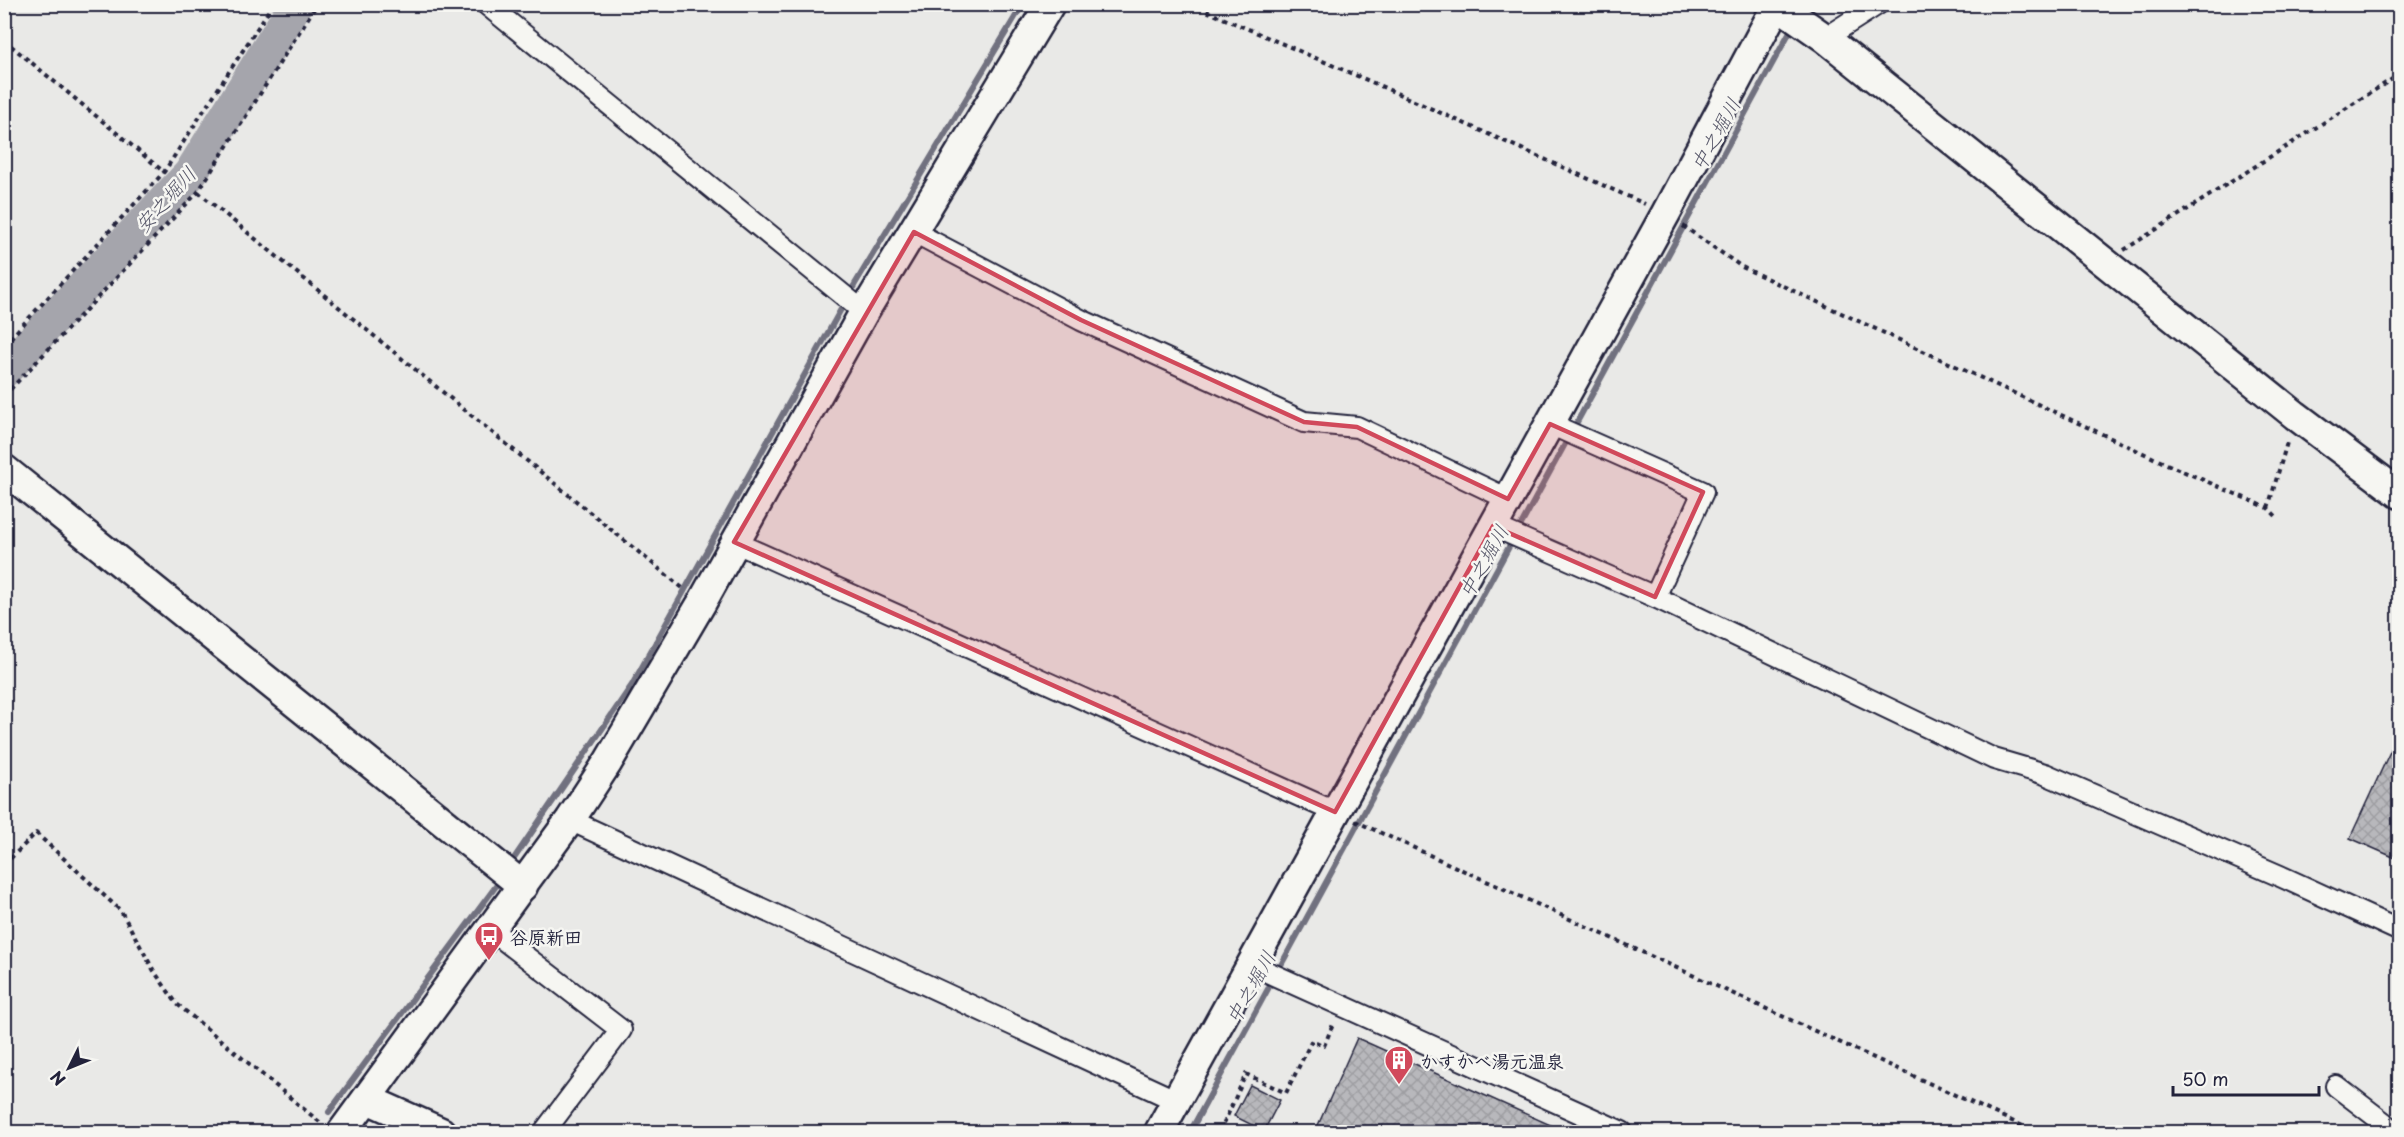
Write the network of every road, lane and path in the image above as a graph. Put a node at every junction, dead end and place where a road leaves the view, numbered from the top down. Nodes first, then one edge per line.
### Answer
1 (273, 4) edge
2 (317, 4) edge
3 (486, 4) edge
4 (1050, 4) edge
5 (1190, 4) edge
6 (1878, 4) edge
7 (1791, 15) edge
8 (4, 40) edge
9 (2400, 74) edge
10 (164, 172) junction
11 (198, 192) junction
12 (1666, 213) junction
13 (914, 232) junction
14 (2101, 259) junction
15 (860, 309) junction
16 (4, 345) edge
17 (4, 396) edge
18 (2295, 415) junction
19 (1550, 424) junction
20 (4, 469) edge
21 (2400, 494) edge
22 (1508, 499) junction
23 (2268, 507) junction
24 (2277, 517) dead end
25 (1493, 526) junction
26 (734, 542) junction
27 (674, 582) dead end
28 (1655, 597) junction
29 (1335, 812) junction
30 (570, 820) junction
31 (4, 865) edge
32 (523, 886) junction
33 (490, 930) junction
34 (2400, 931) edge
35 (1258, 968) junction
36 (1341, 1005) junction
37 (2336, 1086) dead end
38 (367, 1099) junction
39 (1177, 1101) junction
40 (332, 1129) edge
41 (2398, 1131) edge
42 (441, 1132) edge
43 (543, 1132) edge
44 (1159, 1132) edge
45 (1220, 1132) edge
46 (1622, 1132) edge
47 (2036, 1132) edge

1 - 10 path
2 - 11 path
3 - 15 street
4 - 13 street
5 - 12 path
6 - 7 street
7 - 12 street
7 - 14 street
8 - 10 path
9 - 14 path
10 - 16 path
11 - 17 path
11 - 27 path
12 - 19 street
12 - 23 path
13 - 15 street
13 - 22 street
14 - 18 street
15 - 26 street
18 - 21 street
18 - 23 path
19 - 22 street
19 - 28 street
20 - 32 street
22 - 25 street
23 - 24 path
25 - 28 street
25 - 29 street
26 - 29 street
26 - 30 street
28 - 34 street
29 - 35 street
29 - 47 path
30 - 32 street
30 - 39 street
31 - 40 path
32 - 33 street
33 - 38 street
33 - 43 street
35 - 36 street
35 - 39 street
36 - 45 path
36 - 46 street
37 - 41 street
38 - 40 street
38 - 42 street
39 - 44 street

